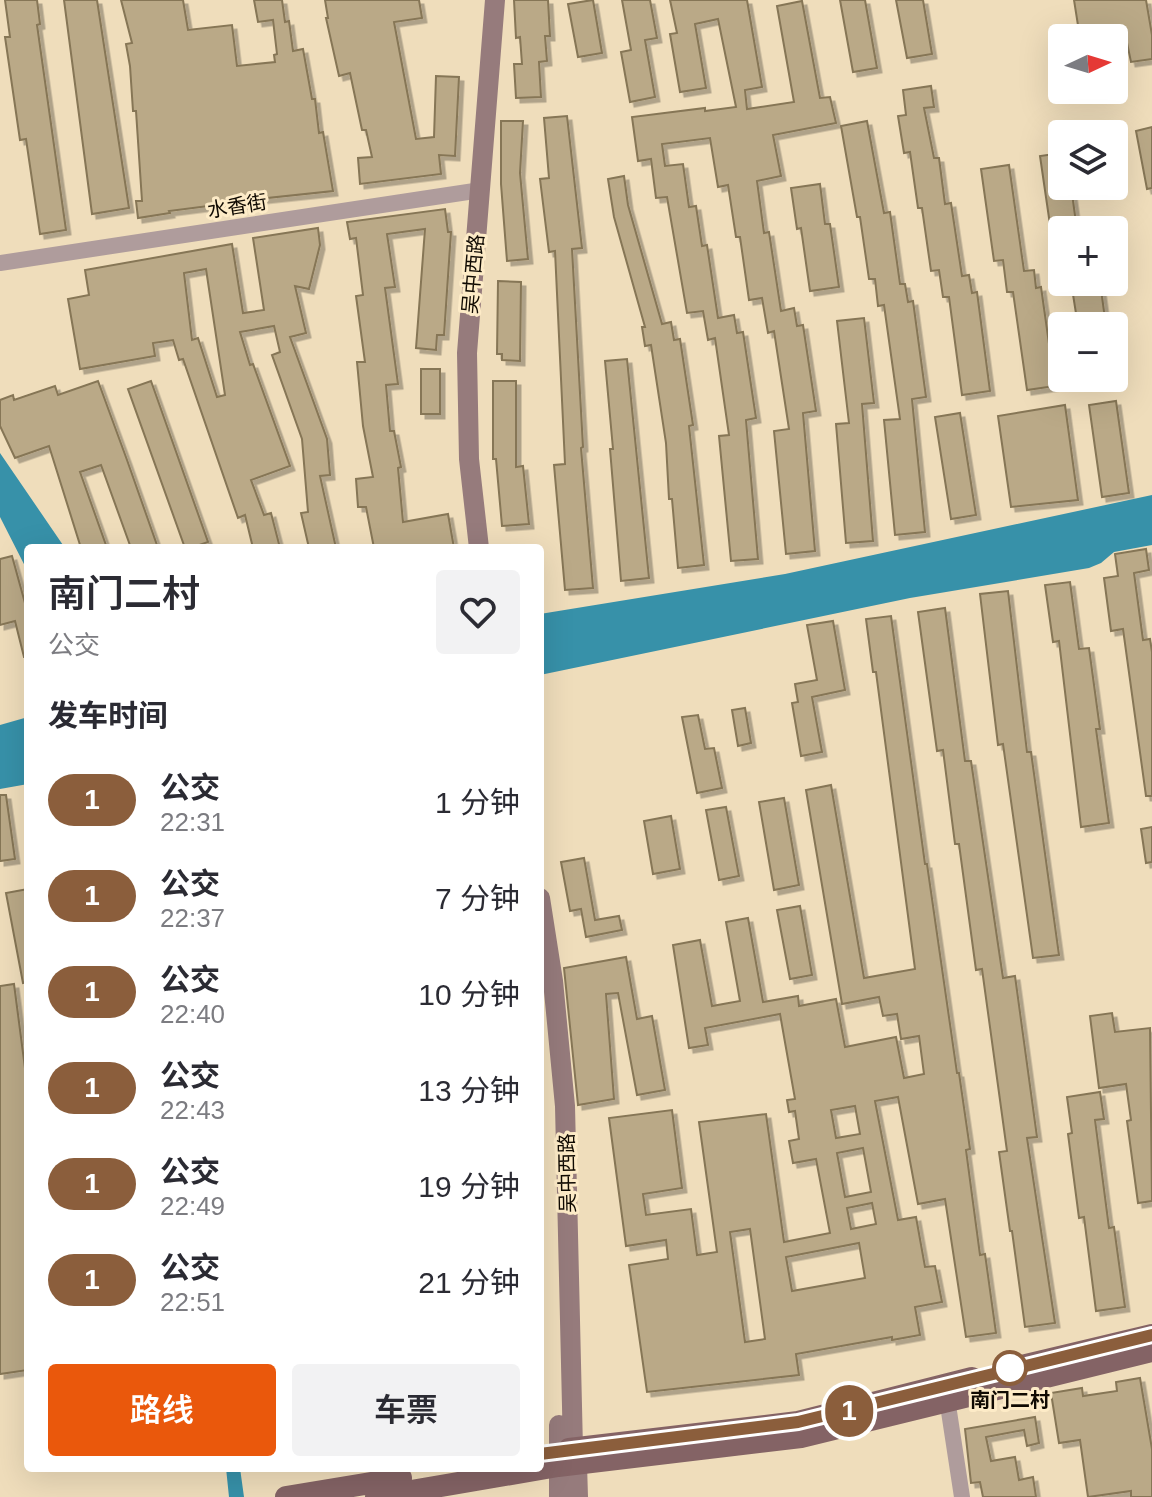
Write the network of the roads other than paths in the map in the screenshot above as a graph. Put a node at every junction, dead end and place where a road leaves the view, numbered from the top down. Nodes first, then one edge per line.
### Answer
1 (482, 0) edge
2 (495, 0) edge
3 (474, 191) junction
4 (0, 263) edge
5 (465, 544) edge
6 (478, 544) edge
7 (544, 924) edge
8 (544, 1033) edge
9 (1152, 1335) edge
10 (1152, 1351) edge
11 (946, 1392) junction
12 (561, 1457) edge
13 (433, 1472) edge
14 (492, 1472) edge
15 (286, 1497) edge
16 (376, 1497) edge
17 (559, 1497) edge
18 (578, 1497) edge
19 (962, 1497) edge

1 - 3 main road, 吴中西路
2 - 3 main road, 吴中西路
3 - 4 street, 水香街
3 - 5 main road, 吴中西路
3 - 6 main road, 吴中西路
7 - 12 main road, 吴中西路
8 - 12 main road, 吴中西路
9 - 11 main road
10 - 11 main road
11 - 12 main road
11 - 19 street
12 - 17 main road
12 - 18 main road
13 - 15 main road
14 - 16 main road

